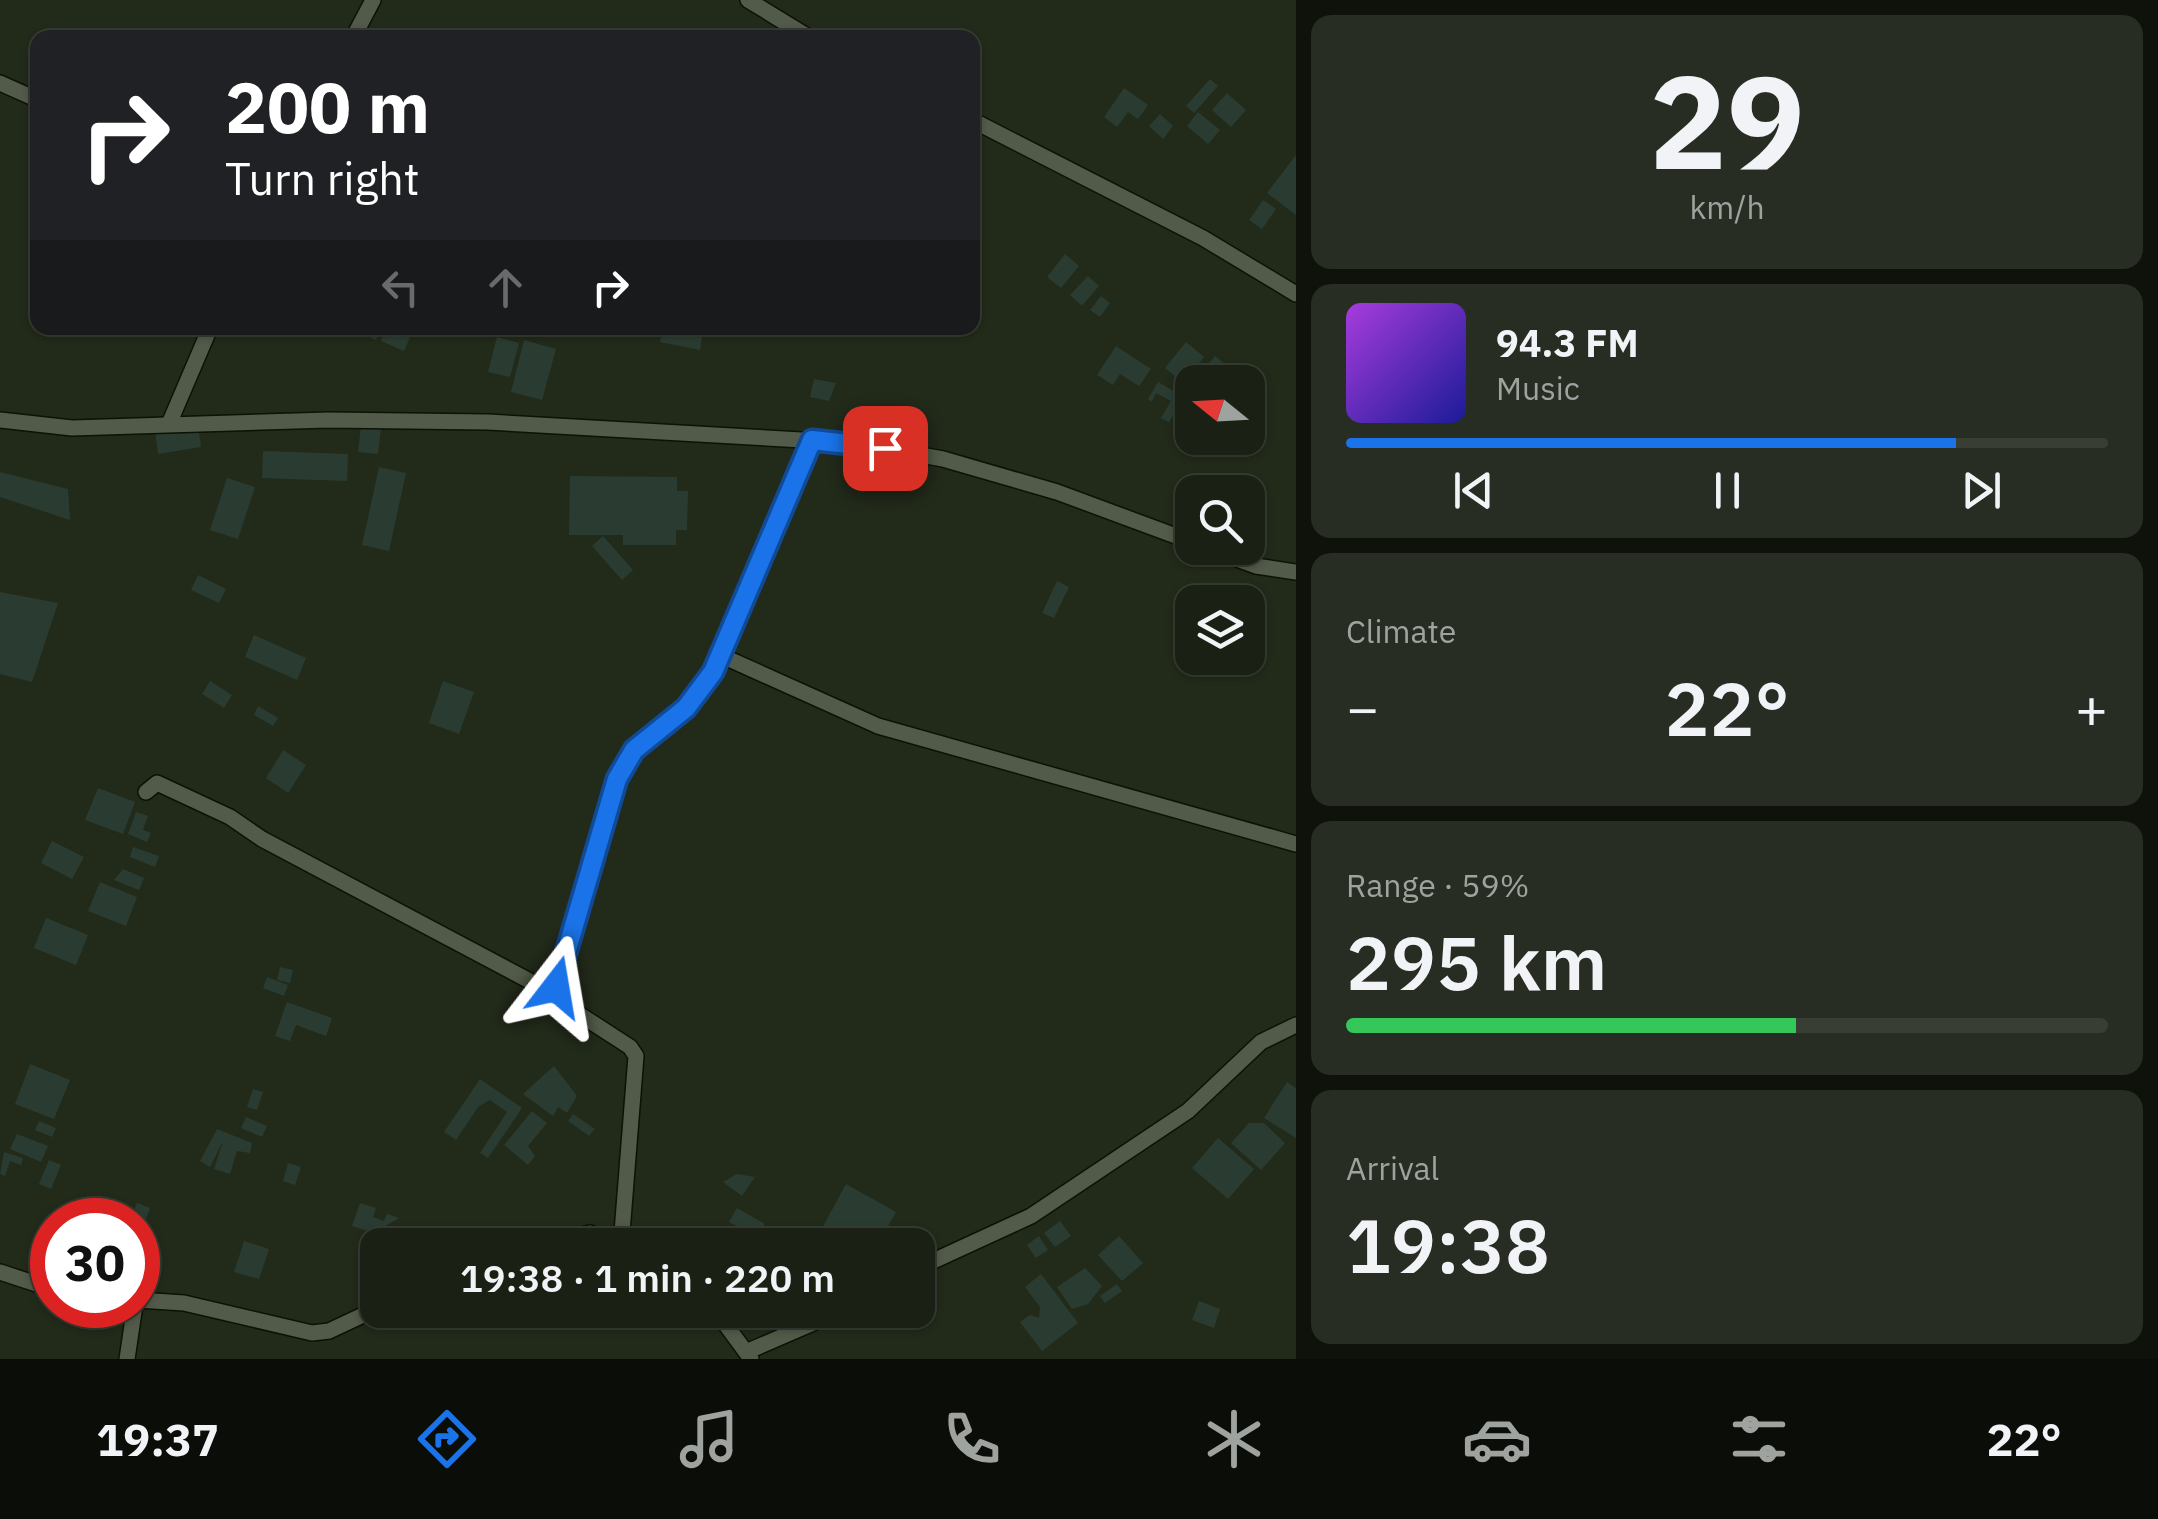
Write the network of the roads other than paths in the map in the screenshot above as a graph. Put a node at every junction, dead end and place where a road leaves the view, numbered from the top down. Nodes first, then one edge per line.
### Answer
1 (374, 0) edge
2 (748, 0) edge
3 (357, 30) edge
4 (797, 30) edge
5 (0, 83) edge
6 (30, 96) edge
7 (980, 124) edge
8 (1296, 294) edge
9 (207, 335) edge
10 (0, 420) edge
11 (169, 424) junction
12 (812, 440) junction
13 (1175, 536) edge
14 (1253, 565) edge
15 (1296, 572) edge
16 (720, 654) junction
17 (146, 792) dead end
18 (1296, 844) edge
19 (558, 996) junction
20 (1296, 1025) edge
21 (623, 1228) edge
22 (935, 1260) edge
23 (0, 1272) edge
24 (30, 1282) edge
25 (160, 1302) edge
26 (360, 1316) edge
27 (132, 1328) edge
28 (728, 1328) edge
29 (806, 1328) edge
30 (748, 1355) edge
31 (127, 1359) edge

1 - 3 street
2 - 4 street
5 - 6 street
7 - 8 street
9 - 11 street
10 - 11 street
11 - 12 street
12 - 13 street
12 - 16 street
14 - 15 street
16 - 18 street
16 - 19 street
17 - 19 street
19 - 21 street
20 - 22 street
23 - 24 street
25 - 26 street
27 - 31 street
28 - 30 street
29 - 30 street

